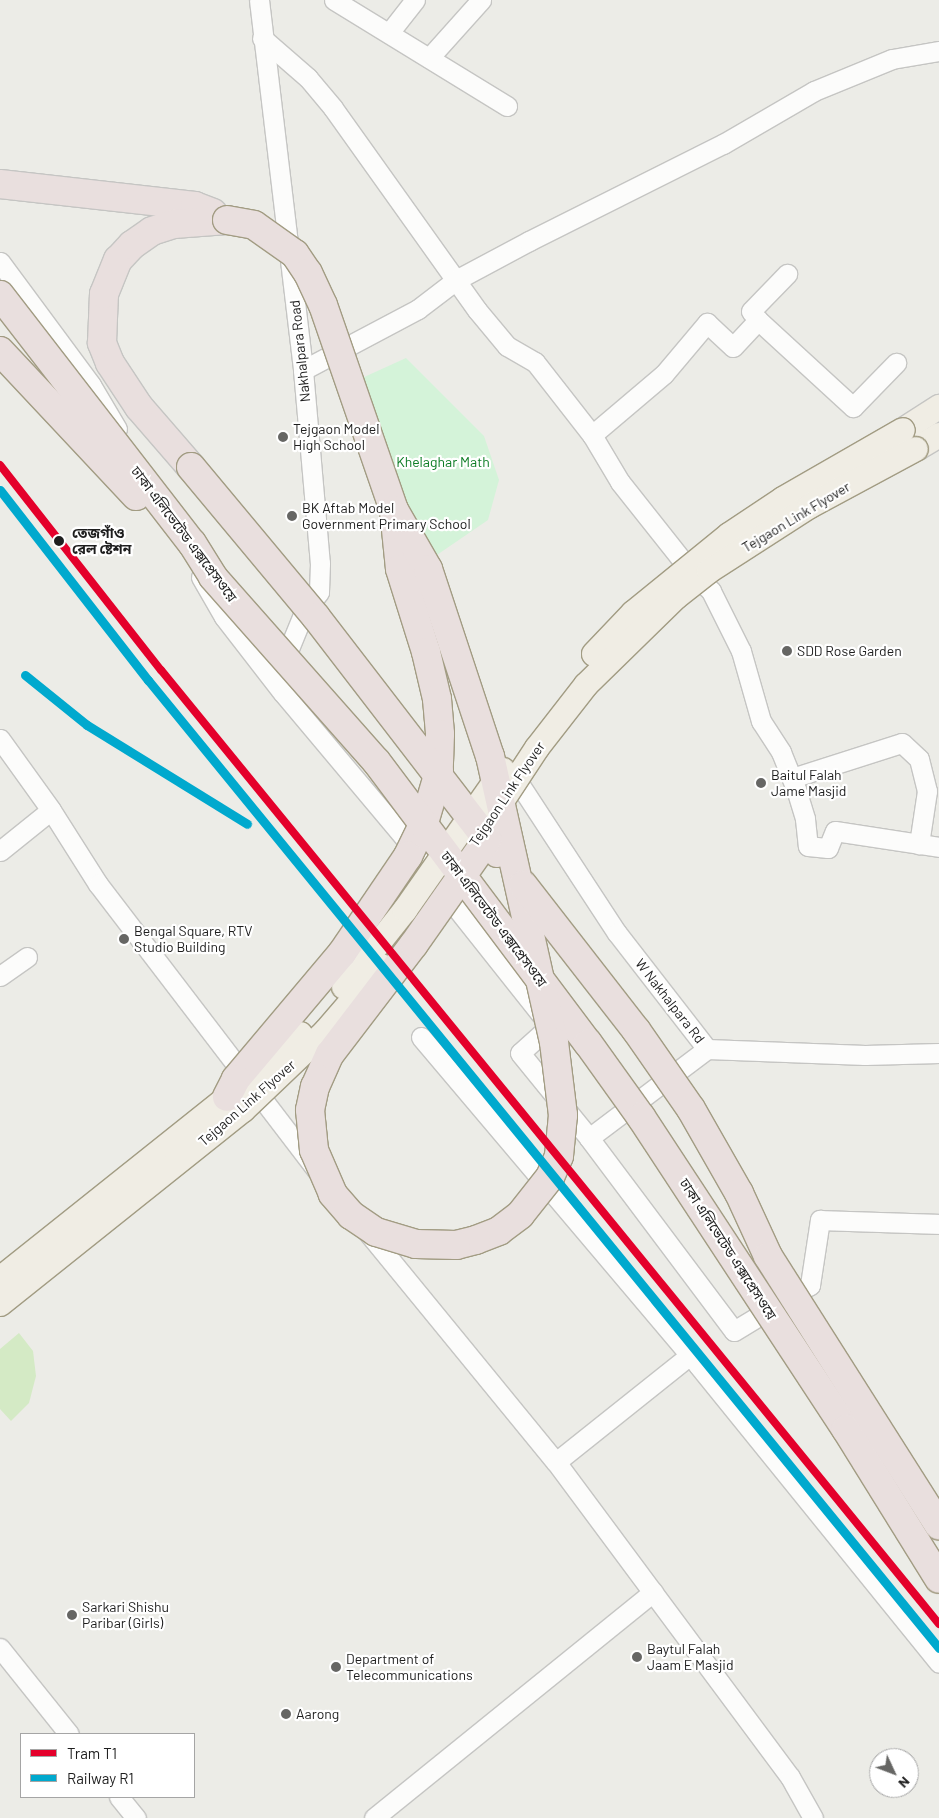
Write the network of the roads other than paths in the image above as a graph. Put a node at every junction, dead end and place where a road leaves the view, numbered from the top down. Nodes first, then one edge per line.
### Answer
1 (259, 0) edge
2 (334, 0) edge
3 (415, 0) edge
4 (481, 0) edge
5 (388, 33) junction
6 (262, 38) junction
7 (939, 51) edge
8 (429, 58) junction
9 (507, 106) dead end
10 (0, 184) edge
11 (227, 220) junction
12 (0, 262) edge
13 (787, 274) dead end
14 (456, 280) junction
15 (0, 295) edge
16 (758, 320) junction
17 (0, 351) edge
18 (896, 364) dead end
19 (303, 370) junction
20 (939, 407) edge
21 (592, 435) junction
22 (939, 435) edge
23 (394, 510) junction
24 (693, 574) junction
25 (213, 577) junction
26 (283, 693) junction
27 (0, 739) edge
28 (792, 778) junction
29 (515, 787) junction
30 (51, 810) junction
31 (919, 844) junction
32 (939, 847) edge
33 (0, 851) edge
34 (439, 879) junction
35 (27, 957) dead end
36 (0, 976) edge
37 (421, 1037) dead end
38 (707, 1048) junction
39 (939, 1053) edge
40 (227, 1097) junction
41 (589, 1138) junction
42 (939, 1224) edge
43 (0, 1279) edge
44 (0, 1304) edge
45 (690, 1356) junction
46 (556, 1462) junction
47 (939, 1525) edge
48 (939, 1580) edge
49 (653, 1592) junction
50 (0, 1648) edge
51 (939, 1664) edge
52 (68, 1733) edge
53 (120, 1798) edge
54 (136, 1818) edge
55 (374, 1818) edge
56 (813, 1818) edge

1 - 6 street, Nakhalpara Road
2 - 5 street
3 - 5 street
4 - 8 street
5 - 8 street
6 - 14 street
6 - 19 street, Nakhalpara Road
7 - 14 street
8 - 9 street
10 - 11 highway
11 - 23 highway, bridge
11 - 47 highway, bridge
12 - 26 street
13 - 16 street
14 - 19 street
14 - 21 street
15 - 25 highway, ঢাকা এলিভেটেড এক্সপ্রেসওয়ে, bridge
16 - 18 street
16 - 21 street
17 - 25 highway, bridge
19 - 26 street, Nakhalpara Road
20 - 40 main road, Tejgaon Link Flyover, bridge
21 - 24 street
22 - 29 main road, Tejgaon Link Flyover, bridge
23 - 29 highway, bridge
23 - 40 highway, bridge
24 - 28 street
24 - 34 street
25 - 48 highway, ঢাকা এলিভেটেড এক্সপ্রেসওয়ে, bridge
26 - 34 street
27 - 30 street
28 - 31 street
28 - 31 street
29 - 38 street, W Nakhalpara Rd
29 - 44 main road, Tejgaon Link Flyover, bridge
30 - 33 street
30 - 46 street
31 - 32 street
34 - 41 street
35 - 36 street
37 - 45 street
38 - 39 street, W Nakhalpara Rd
38 - 41 street
40 - 43 main road, Tejgaon Link Flyover, bridge
41 - 42 street
45 - 46 street
45 - 51 street
46 - 49 street
49 - 55 street
49 - 56 street
50 - 52 street
53 - 54 street

